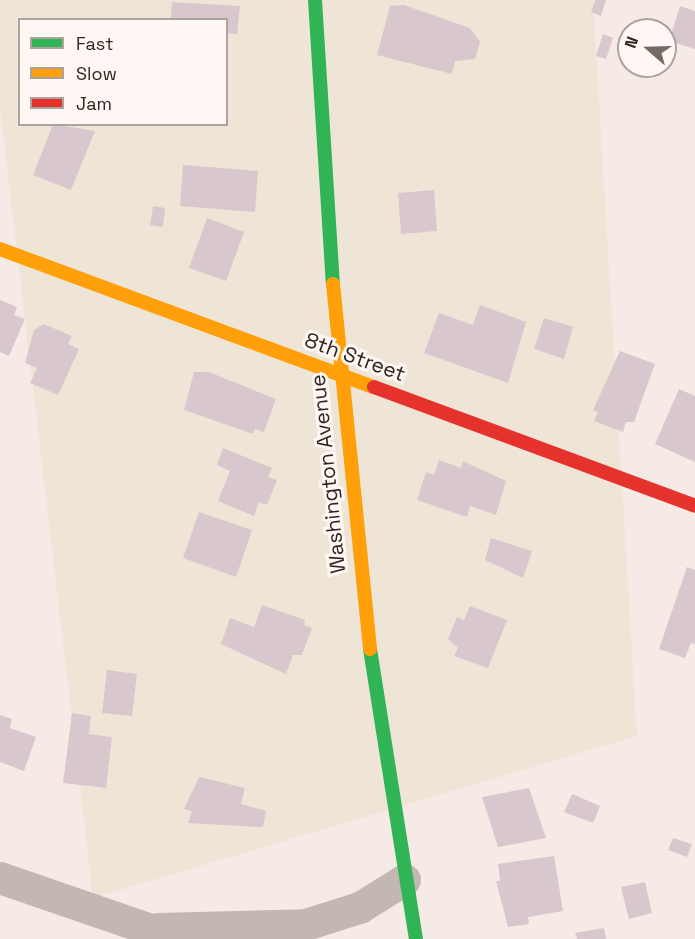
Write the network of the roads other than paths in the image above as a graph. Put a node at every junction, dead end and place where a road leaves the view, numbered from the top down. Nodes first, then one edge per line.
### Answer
1 (315, 0) edge
2 (0, 249) edge
3 (338, 374) junction
4 (695, 506) edge
5 (0, 878) edge
6 (405, 880) junction
7 (168, 934) edge
8 (416, 939) edge

1 - 3 street, Washington Avenue
2 - 3 street, 8th Street
3 - 4 street, 8th Street
3 - 6 street, Washington Avenue
5 - 7 street
6 - 7 street
6 - 8 street, Washington Avenue

